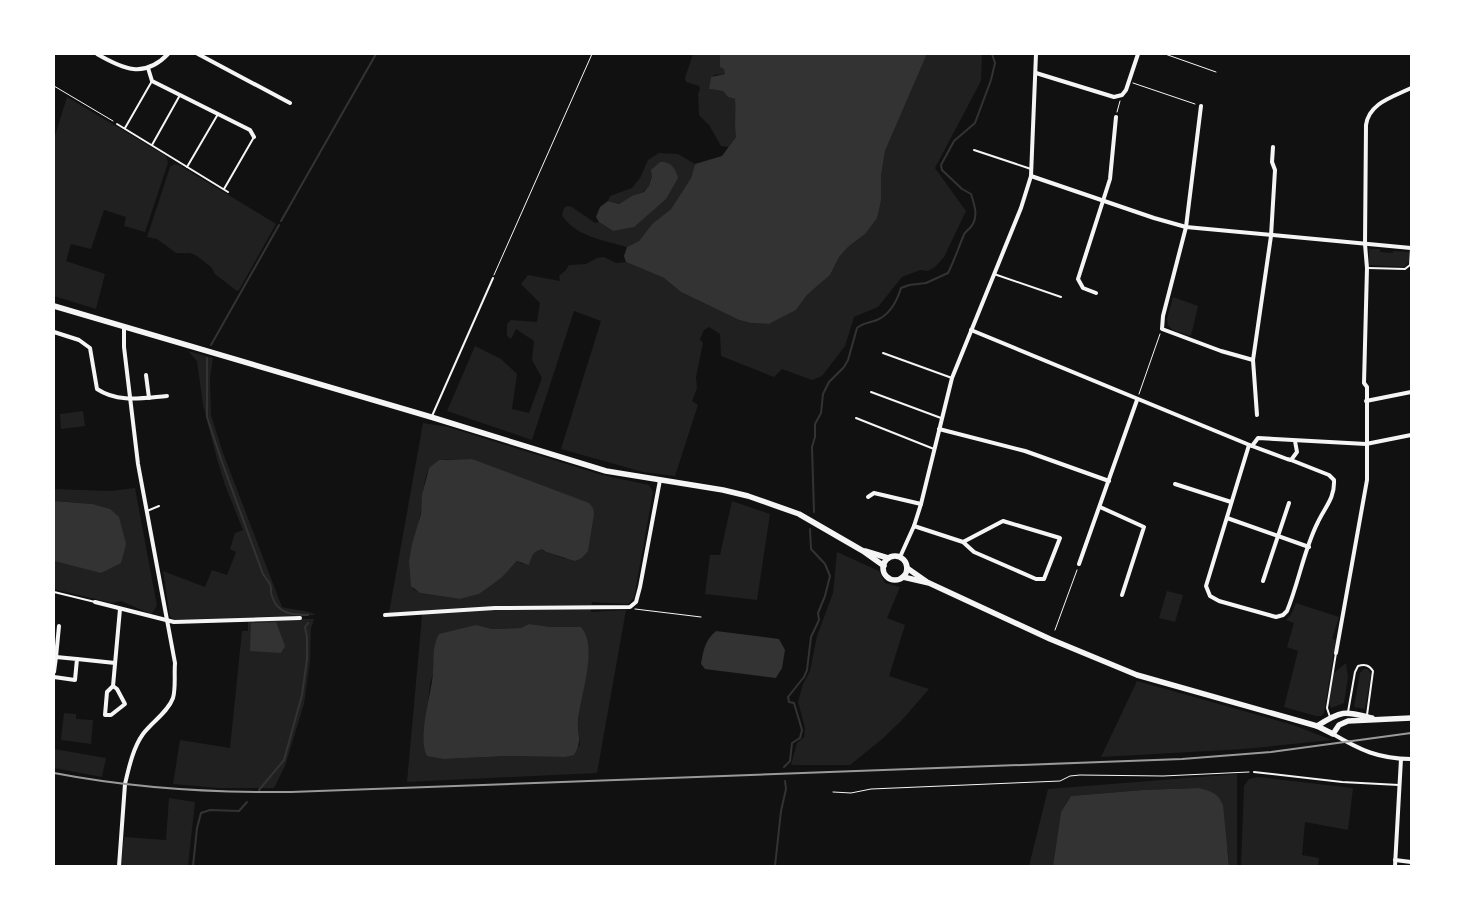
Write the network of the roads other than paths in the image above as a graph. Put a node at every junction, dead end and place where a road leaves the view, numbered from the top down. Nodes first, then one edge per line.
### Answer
1 (97, 54) edge
2 (168, 54) edge
3 (198, 54) edge
4 (1036, 54) edge
5 (1138, 54) edge
6 (104, 56) edge
7 (148, 68) junction
8 (1036, 73) junction
9 (152, 81) junction
10 (1411, 88) edge
11 (180, 95) junction
12 (290, 103) dead end
13 (1200, 106) road end
14 (218, 114) junction
15 (1116, 117) road end
16 (117, 124) road end
17 (124, 128) junction
18 (254, 137) joint
19 (152, 144) junction
20 (1273, 148) dead end
21 (974, 150) dead end
22 (187, 167) junction
23 (1031, 169) junction
24 (1031, 176) junction
25 (224, 189) junction
26 (228, 192) dead end
27 (1104, 200) junction
28 (1186, 227) junction
29 (1271, 236) junction
30 (1365, 244) junction
31 (1411, 248) edge
32 (1367, 268) junction
33 (994, 274) junction
34 (493, 278) road end
35 (1096, 293) dead end
36 (1061, 297) dead end
37 (54, 306) edge
38 (124, 327) junction
39 (971, 330) junction
40 (54, 332) edge
41 (883, 353) dead end
42 (1254, 360) junction
43 (146, 375) dead end
44 (952, 378) junction
45 (871, 392) dead end
46 (1411, 392) edge
47 (167, 396) dead end
48 (149, 398) junction
49 (130, 400) junction
50 (1137, 400) junction
51 (1366, 401) junction
52 (1257, 415) dead end
53 (431, 417) junction
54 (856, 418) dead end
55 (941, 418) junction
56 (939, 429) junction
57 (1411, 435) edge
58 (1295, 441) junction
59 (1366, 444) junction
60 (1251, 445) junction
61 (934, 449) junction
62 (1292, 460) junction
63 (660, 480) junction
64 (1109, 481) junction
65 (1174, 484) dead end
66 (868, 497) dead end
67 (1232, 502) junction
68 (1288, 503) dead end
69 (922, 504) junction
70 (159, 506) dead end
71 (1100, 507) junction
72 (147, 510) junction
73 (1227, 518) junction
74 (914, 526) junction
75 (1277, 537) junction
76 (963, 542) junction
77 (1309, 547) junction
78 (863, 551) junction
79 (900, 556) junction
80 (888, 558) junction
81 (1079, 564) road end
82 (884, 566) junction
83 (907, 568) junction
84 (903, 577) junction
85 (1263, 581) dead end
86 (929, 583) junction
87 (54, 592) edge
88 (1122, 595) dead end
89 (95, 602) joint
90 (120, 609) junction
91 (385, 615) dead end
92 (300, 618) dead end
93 (168, 621) junction
94 (59, 626) dead end
95 (1336, 653) joint
96 (56, 657) junction
97 (77, 659) junction
98 (115, 663) junction
99 (54, 672) edge
100 (54, 677) edge
101 (113, 686) junction
102 (1348, 712) junction
103 (1330, 717) junction
104 (1366, 718) junction
105 (1411, 718) edge
106 (1317, 726) junction
107 (1333, 734) junction
108 (1401, 759) junction
109 (1411, 759) edge
110 (1254, 772) road end
111 (1399, 785) junction
112 (1395, 860) junction
113 (1411, 862) edge
114 (118, 866) edge
115 (1395, 866) edge

1 - 6 street
2 - 7 street
3 - 12 street
4 - 8 street
5 - 8 street
6 - 7 street
7 - 9 street
8 - 23 street
9 - 11 street
9 - 17 lane
10 - 30 street
11 - 14 street
11 - 19 lane
13 - 28 street
14 - 18 street
14 - 22 lane
15 - 27 street
16 - 17 lane
17 - 19 lane
18 - 25 lane
19 - 22 lane
20 - 29 street
21 - 23 lane
22 - 25 lane
23 - 24 street
24 - 27 street
24 - 33 street
25 - 26 lane
27 - 28 street
27 - 35 street
28 - 29 street
28 - 42 street
29 - 30 street
29 - 42 street
30 - 31 street
30 - 32 street
31 - 32 lane
32 - 51 street
33 - 36 lane
33 - 39 street
34 - 53 lane
37 - 38 main road
38 - 49 street
38 - 53 main road
39 - 44 street
39 - 50 street
40 - 49 street
41 - 44 lane
42 - 52 street
43 - 48 street
44 - 55 street
45 - 55 lane
46 - 51 street
47 - 48 street
48 - 49 street
49 - 72 street
50 - 60 street
50 - 64 street
51 - 59 street
53 - 63 main road
54 - 61 lane
55 - 56 street
56 - 61 street
56 - 64 street
57 - 59 street
58 - 59 street
58 - 60 street
58 - 62 street
59 - 95 street
60 - 62 street
60 - 67 street
61 - 69 street
62 - 77 street
63 - 78 main road
63 - 91 street
64 - 71 street
65 - 67 street
66 - 69 street
67 - 73 street
68 - 75 street
69 - 74 street
70 - 72 lane
71 - 81 street
71 - 88 street
72 - 93 street
73 - 75 street
73 - 77 street
74 - 76 street
74 - 79 street
75 - 77 street
75 - 85 street
76 - 76 street
78 - 80 main road
78 - 82 main road
79 - 80 main road
79 - 83 main road
80 - 82 main road
82 - 84 main road
83 - 84 main road
83 - 86 main road
84 - 86 main road
86 - 106 main road
87 - 89 lane
89 - 90 street
90 - 93 street
90 - 98 street
92 - 93 street
93 - 114 street
94 - 96 street
95 - 103 lane
96 - 97 street
96 - 99 street
97 - 98 street
97 - 100 street
98 - 101 street
101 - 101 street
102 - 103 main road
102 - 104 main road
102 - 104 lane
103 - 106 main road
104 - 105 main road
104 - 107 main road
106 - 107 main road
107 - 108 street
108 - 109 street
108 - 111 street
110 - 111 lane
111 - 112 street
112 - 113 street
112 - 115 street

